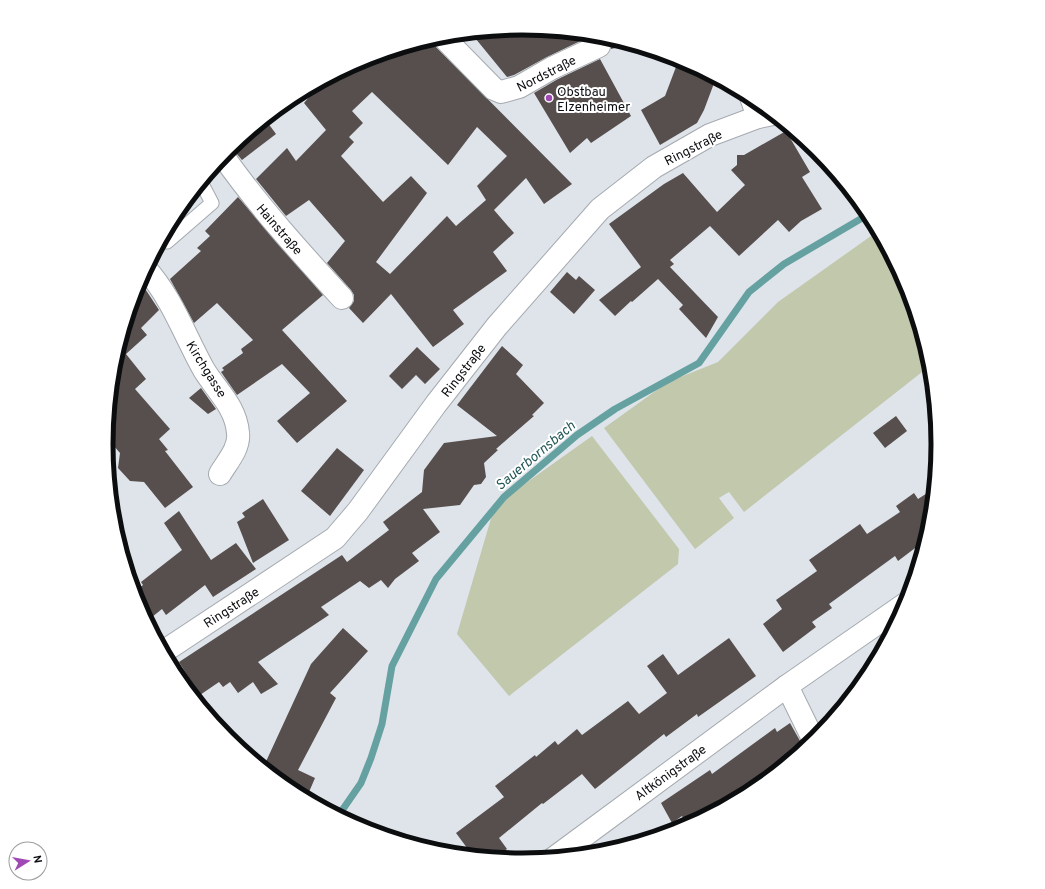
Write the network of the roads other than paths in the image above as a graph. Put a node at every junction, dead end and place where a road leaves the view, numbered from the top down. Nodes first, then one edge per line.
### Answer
1 (448, 42) edge
2 (599, 46) dead end
3 (766, 116) edge
4 (227, 161) edge
5 (204, 188) edge
6 (167, 242) edge
7 (150, 274) edge
8 (342, 298) dead end
9 (220, 474) dead end
10 (897, 609) edge
11 (168, 649) edge
12 (786, 686) junction
13 (811, 735) edge
14 (563, 851) edge

1 - 2 street, Nordstraße
3 - 11 street, Ringstraße
4 - 8 street, Hainstraße
5 - 6 lane
7 - 9 street, Kirchgasse
10 - 12 street, Altkönigstraße
12 - 13 street
12 - 14 street, Altkönigstraße

